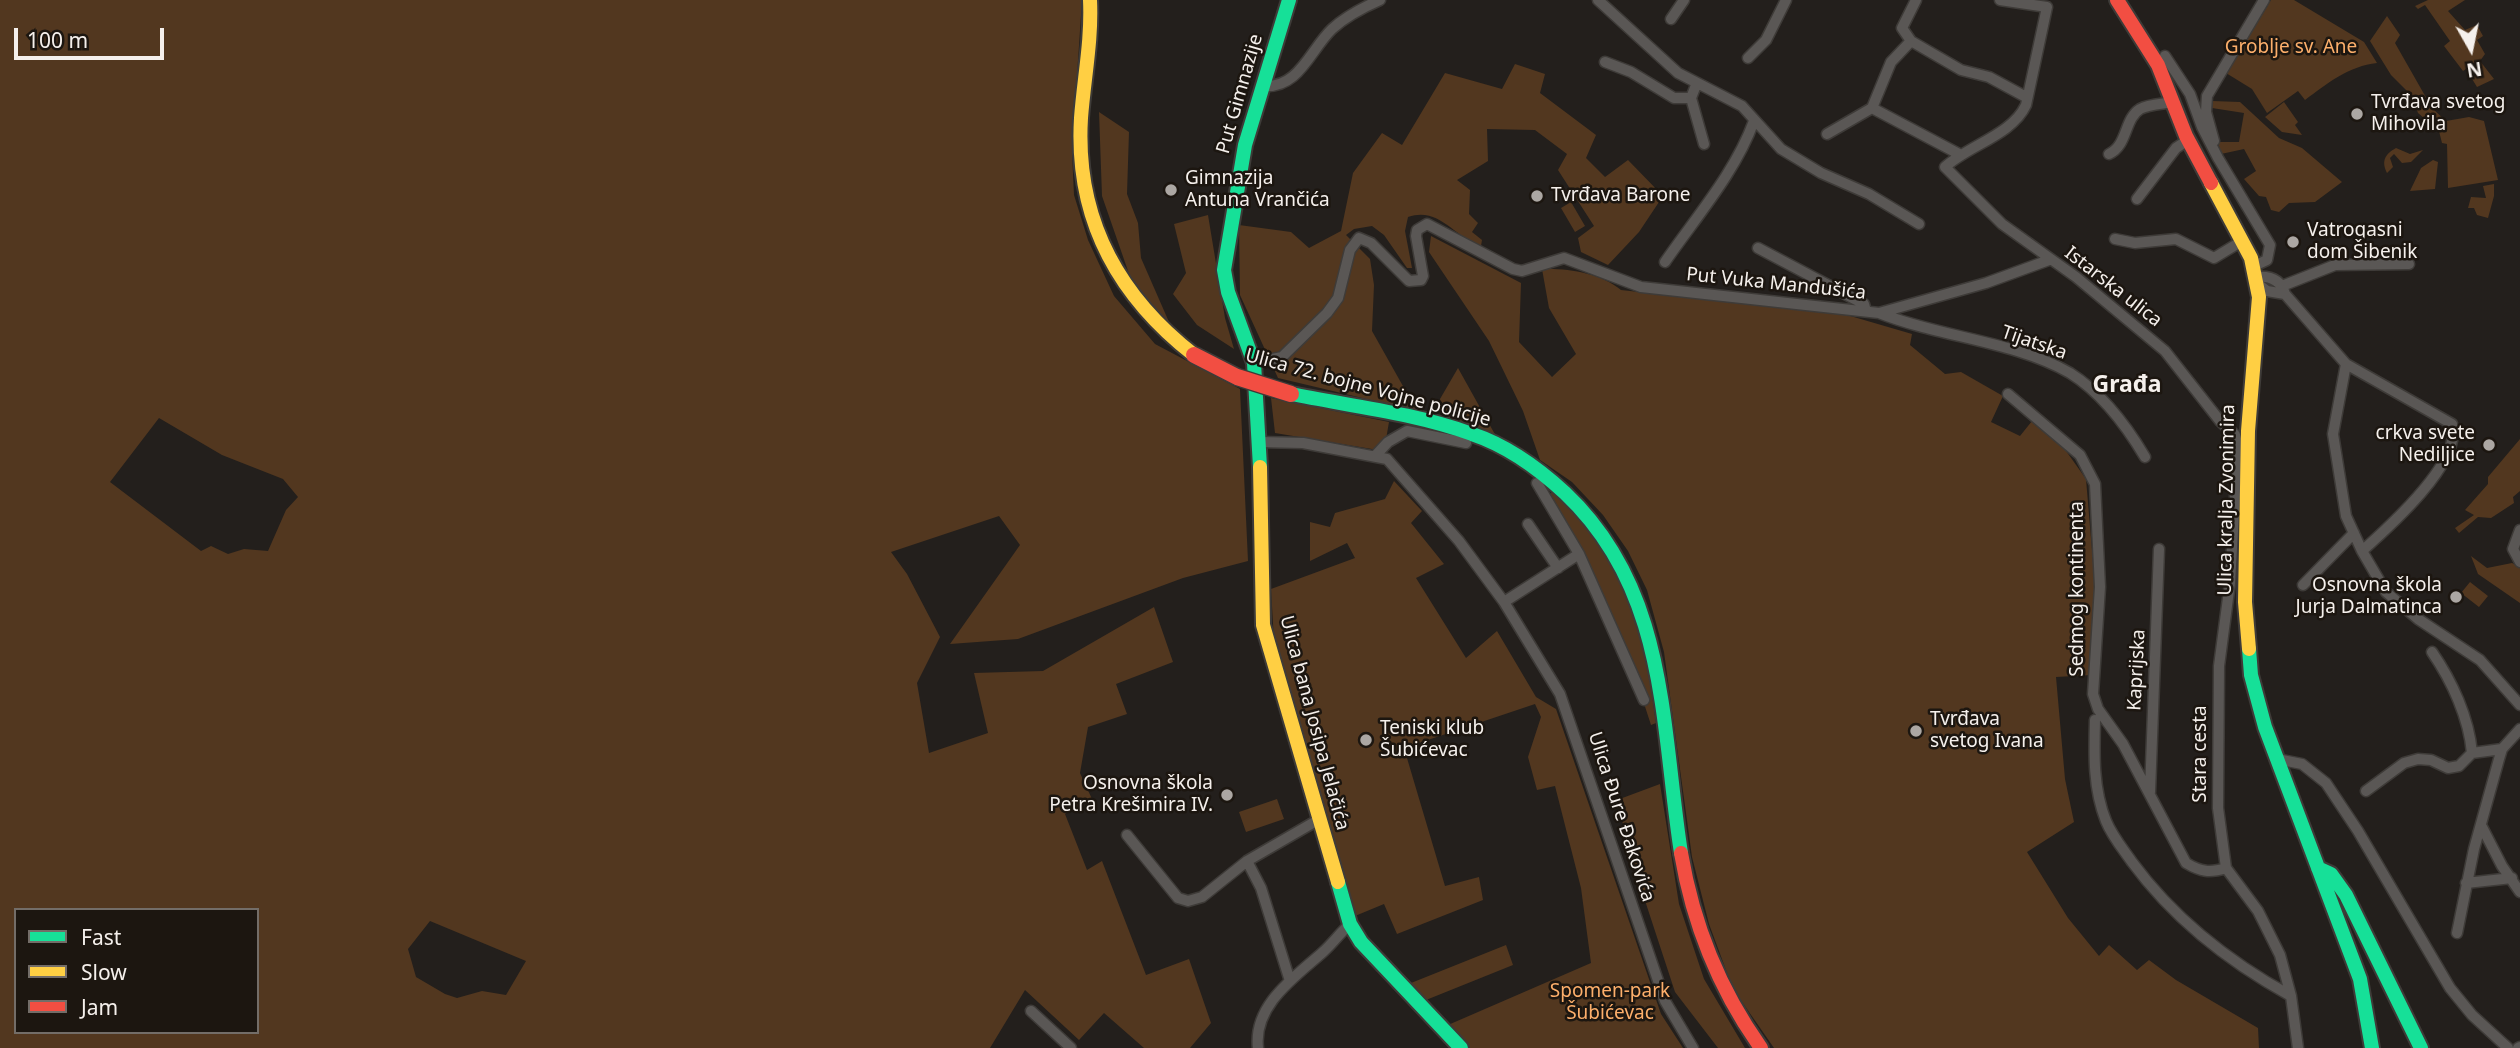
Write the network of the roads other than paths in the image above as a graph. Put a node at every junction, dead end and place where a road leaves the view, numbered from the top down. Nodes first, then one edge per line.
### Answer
1 (1090, 0) edge
2 (1289, 0) edge
3 (1380, 0) edge
4 (1598, 0) edge
5 (1684, 0) edge
6 (1786, 0) edge
7 (1916, 0) edge
8 (2000, 0) edge
9 (2117, 0) edge
10 (2264, 0) edge
11 (2031, 3) edge
12 (1671, 19) dead end
13 (1911, 41) junction
14 (2165, 56) dead end
15 (1748, 58) dead end
16 (1605, 62) dead end
17 (1696, 85) junction
18 (1263, 86) junction
19 (2026, 97) junction
20 (1691, 98) junction
21 (2173, 102) junction
22 (1872, 108) junction
23 (1754, 121) junction
24 (1827, 134) dead end
25 (2188, 139) junction
26 (1704, 144) dead end
27 (1959, 153) junction
28 (2109, 154) dead end
29 (2218, 159) junction
30 (2137, 198) dead end
31 (1919, 224) dead end
32 (2115, 239) dead end
33 (2242, 241) junction
34 (1758, 248) dead end
35 (2049, 260) junction
36 (1665, 262) dead end
37 (2409, 264) dead end
38 (2256, 275) junction
39 (2281, 291) junction
40 (2259, 308) junction
41 (1866, 311) junction
42 (1879, 313) junction
43 (1254, 363) junction
44 (2346, 364) junction
45 (2008, 394) dead end
46 (1260, 442) junction
47 (1466, 443) dead end
48 (2244, 450) junction
49 (1376, 456) junction
50 (2145, 457) dead end
51 (1537, 483) dead end
52 (1528, 524) dead end
53 (2520, 530) edge
54 (2354, 533) junction
55 (2159, 549) dead end
56 (2362, 551) junction
57 (1579, 554) junction
58 (2520, 562) edge
59 (1558, 568) junction
60 (2303, 585) dead end
61 (1504, 602) junction
62 (2432, 652) dead end
63 (1644, 700) dead end
64 (2520, 705) edge
65 (2095, 720) dead end
66 (2520, 729) edge
67 (2502, 749) junction
68 (2472, 753) junction
69 (2277, 759) junction
70 (2366, 791) dead end
71 (2150, 793) junction
72 (1318, 820) junction
73 (2483, 827) junction
74 (1127, 835) dead end
75 (1247, 861) junction
76 (2226, 867) junction
77 (2318, 868) junction
78 (2512, 878) junction
79 (2466, 883) junction
80 (2520, 892) edge
81 (1350, 924) junction
82 (2457, 933) dead end
83 (1290, 981) junction
84 (2291, 996) junction
85 (1031, 1011) dead end
86 (2297, 1046) edge
87 (1258, 1047) edge
88 (1071, 1048) edge
89 (1461, 1048) edge
90 (1693, 1048) edge
91 (1760, 1048) edge
92 (2372, 1048) edge
93 (2421, 1048) edge
94 (2508, 1048) edge

1 - 91 main road, Ulica 72. bojne Vojne policije, bridge
2 - 18 main road, Put Gimnazije
3 - 18 street
4 - 17 street
5 - 12 street
6 - 15 street
7 - 13 street
8 - 11 street
9 - 21 main road, Ulica kralja Zvonimira
10 - 29 street
11 - 19 street
13 - 19 street
13 - 22 street
14 - 29 street
16 - 20 street
17 - 20 street
17 - 23 street
18 - 43 main road, Put Gimnazije
19 - 27 street
20 - 26 street
21 - 25 main road, Ulica kralja Zvonimira
21 - 28 street
22 - 24 street
22 - 27 street
23 - 31 street
23 - 36 street
25 - 30 street
25 - 33 main road, Ulica kralja Zvonimira
27 - 35 street, Istarska ulica
29 - 38 street
32 - 33 street
33 - 38 main road, Ulica kralja Zvonimira
34 - 41 street
35 - 42 street, Put Vuka Mandušića
35 - 48 street, Istarska ulica
37 - 39 street
38 - 39 street
38 - 40 main road, Ulica kralja Zvonimira
39 - 40 street
39 - 44 street
40 - 48 main road, Ulica kralja Zvonimira
41 - 42 street, Put Vuka Mandušića
41 - 43 street, Put Vuka Mandušića
42 - 50 street, Tijatska
43 - 46 main road, Ulica bana Josipa Jelačića
44 - 54 street
44 - 56 street
45 - 71 street, Sedmog kontinenta
46 - 49 street, Ulica Đure Đakovića
46 - 72 main road, Ulica bana Josipa Jelačića
47 - 49 street
48 - 69 main road, Ulica kralja Zvonimira
48 - 76 street, Stara cesta
49 - 61 street, Ulica Đure Đakovića
51 - 57 street
52 - 59 street
53 - 58 street
54 - 56 street
54 - 60 street
55 - 71 street, Kaprijska
56 - 64 street
57 - 59 street
57 - 63 street
59 - 61 street
61 - 90 street, Ulica Đure Đakovića
62 - 68 street
65 - 84 street
66 - 67 street
67 - 68 street
67 - 73 street
68 - 70 street
69 - 77 main road, Ulica kralja Zvonimira
69 - 94 street
71 - 76 street
72 - 75 street
72 - 81 main road, Ulica bana Josipa Jelačića
73 - 78 street
73 - 79 street
74 - 75 street
75 - 83 street
76 - 84 street, Stara cesta
77 - 92 main road, Ulica kralja Zvonimira
77 - 93 main road
78 - 79 street
78 - 80 street
79 - 82 street
81 - 83 street
81 - 89 main road, Ulica bana Josipa Jelačića
83 - 87 street
84 - 86 street, Stara cesta
85 - 88 street

